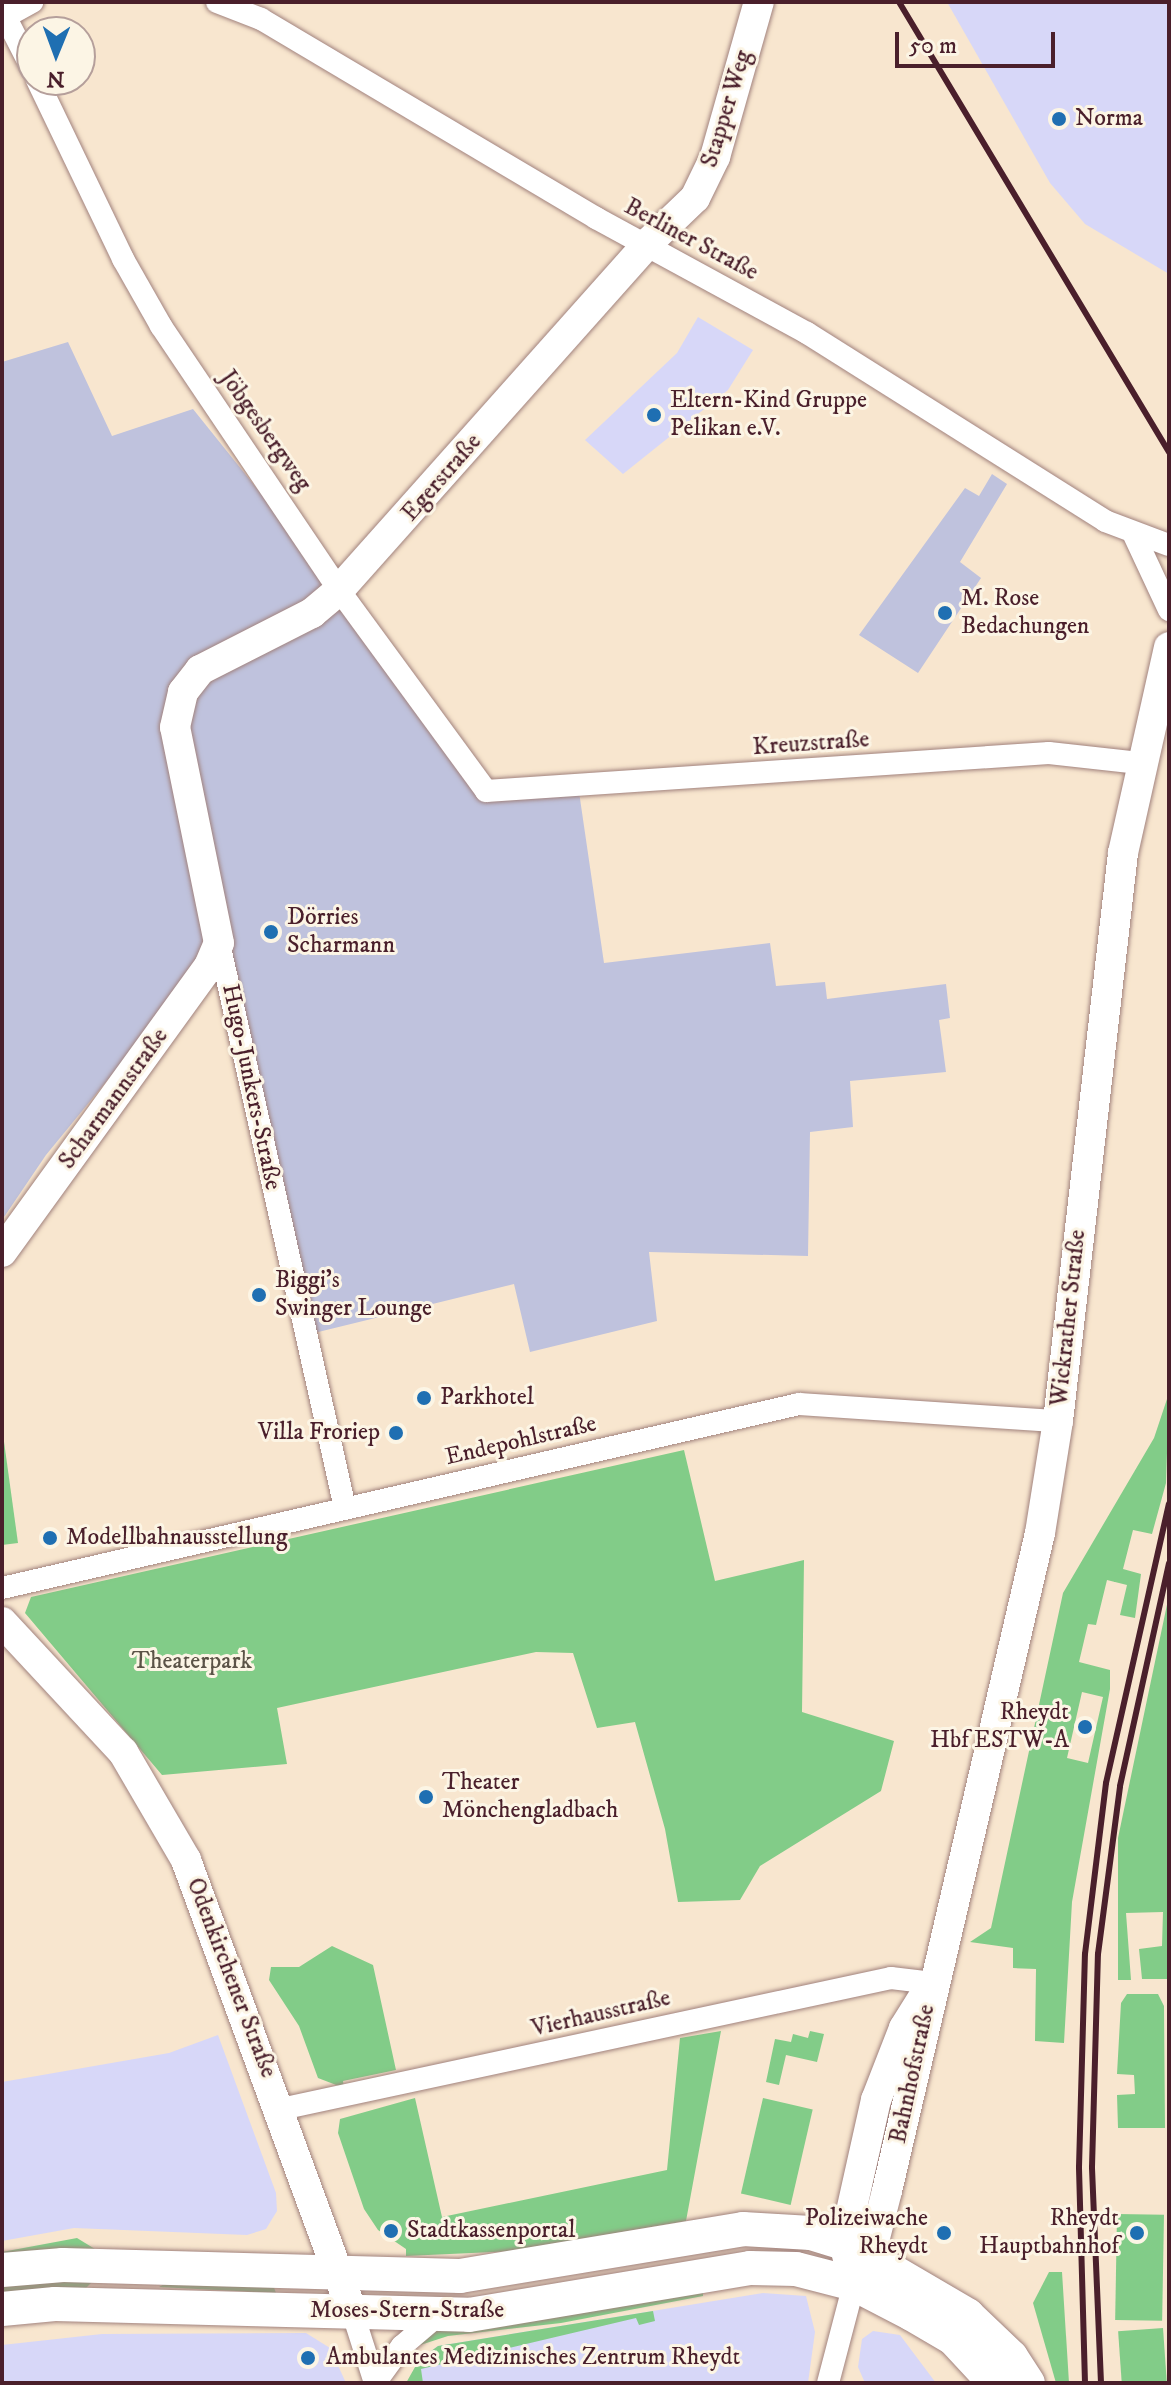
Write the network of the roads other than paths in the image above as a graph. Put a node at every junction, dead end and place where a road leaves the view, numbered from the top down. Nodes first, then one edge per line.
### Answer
1 (32, 2) edge
2 (217, 2) edge
3 (759, 2) edge
4 (5, 13) edge
5 (16, 36) edge
6 (45, 96) edge
7 (648, 243) junction
8 (1134, 535) junction
9 (1169, 545) edge
10 (339, 590) junction
11 (1169, 610) edge
12 (1169, 647) edge
13 (200, 670) joint
14 (1139, 763) junction
15 (486, 791) joint
16 (219, 943) junction
17 (2, 1252) edge
18 (1058, 1421) junction
19 (345, 1508) junction
20 (2, 1588) edge
21 (2, 1622) edge
22 (933, 1983) junction
23 (281, 2109) junction
24 (856, 2261) junction
25 (2, 2270) edge
26 (341, 2275) junction
27 (2, 2309) edge
28 (353, 2314) junction
29 (437, 2316) junction
30 (375, 2383) edge
31 (828, 2383) edge
32 (995, 2383) edge
33 (1028, 2383) edge

1 - 4 street
2 - 7 street, Berliner Straße
3 - 7 main road, Stapper Weg
4 - 5 street
6 - 10 street, Jöbgesbergweg
7 - 8 street, Berliner Straße
7 - 10 main road, Egerstraße
8 - 9 street, Berliner Straße
8 - 11 street
10 - 13 main road, Egerstraße
10 - 15 street, Jöbgesbergweg
12 - 14 main road, Wickrather Straße
13 - 16 main road, Hugo-Junkers-Straße
14 - 15 street, Kreuzstraße
14 - 18 main road, Wickrather Straße
16 - 17 main road, Scharmannstraße
16 - 19 street, Hugo-Junkers-Straße
18 - 19 street, Endepohlstraße
18 - 22 main road, Wickrather Straße
19 - 20 street, Endepohlstraße
21 - 23 main road, Odenkirchener Straße
22 - 23 street, Vierhausstraße
22 - 24 main road, Bahnhofstraße
23 - 26 main road, Odenkirchener Straße
24 - 26 main road, Moses-Stern-Straße
24 - 29 main road, Moses-Stern-Straße
24 - 31 street, Bahnhofstraße
24 - 32 main road
24 - 33 main road
25 - 26 main road, Moses-Stern-Straße
26 - 28 main road, Odenkirchener Straße
27 - 28 main road, Moses-Stern-Straße
28 - 29 main road, Moses-Stern-Straße
28 - 30 street, Odenkirchener Straße
29 - 30 street, Odenkirchener Straße

